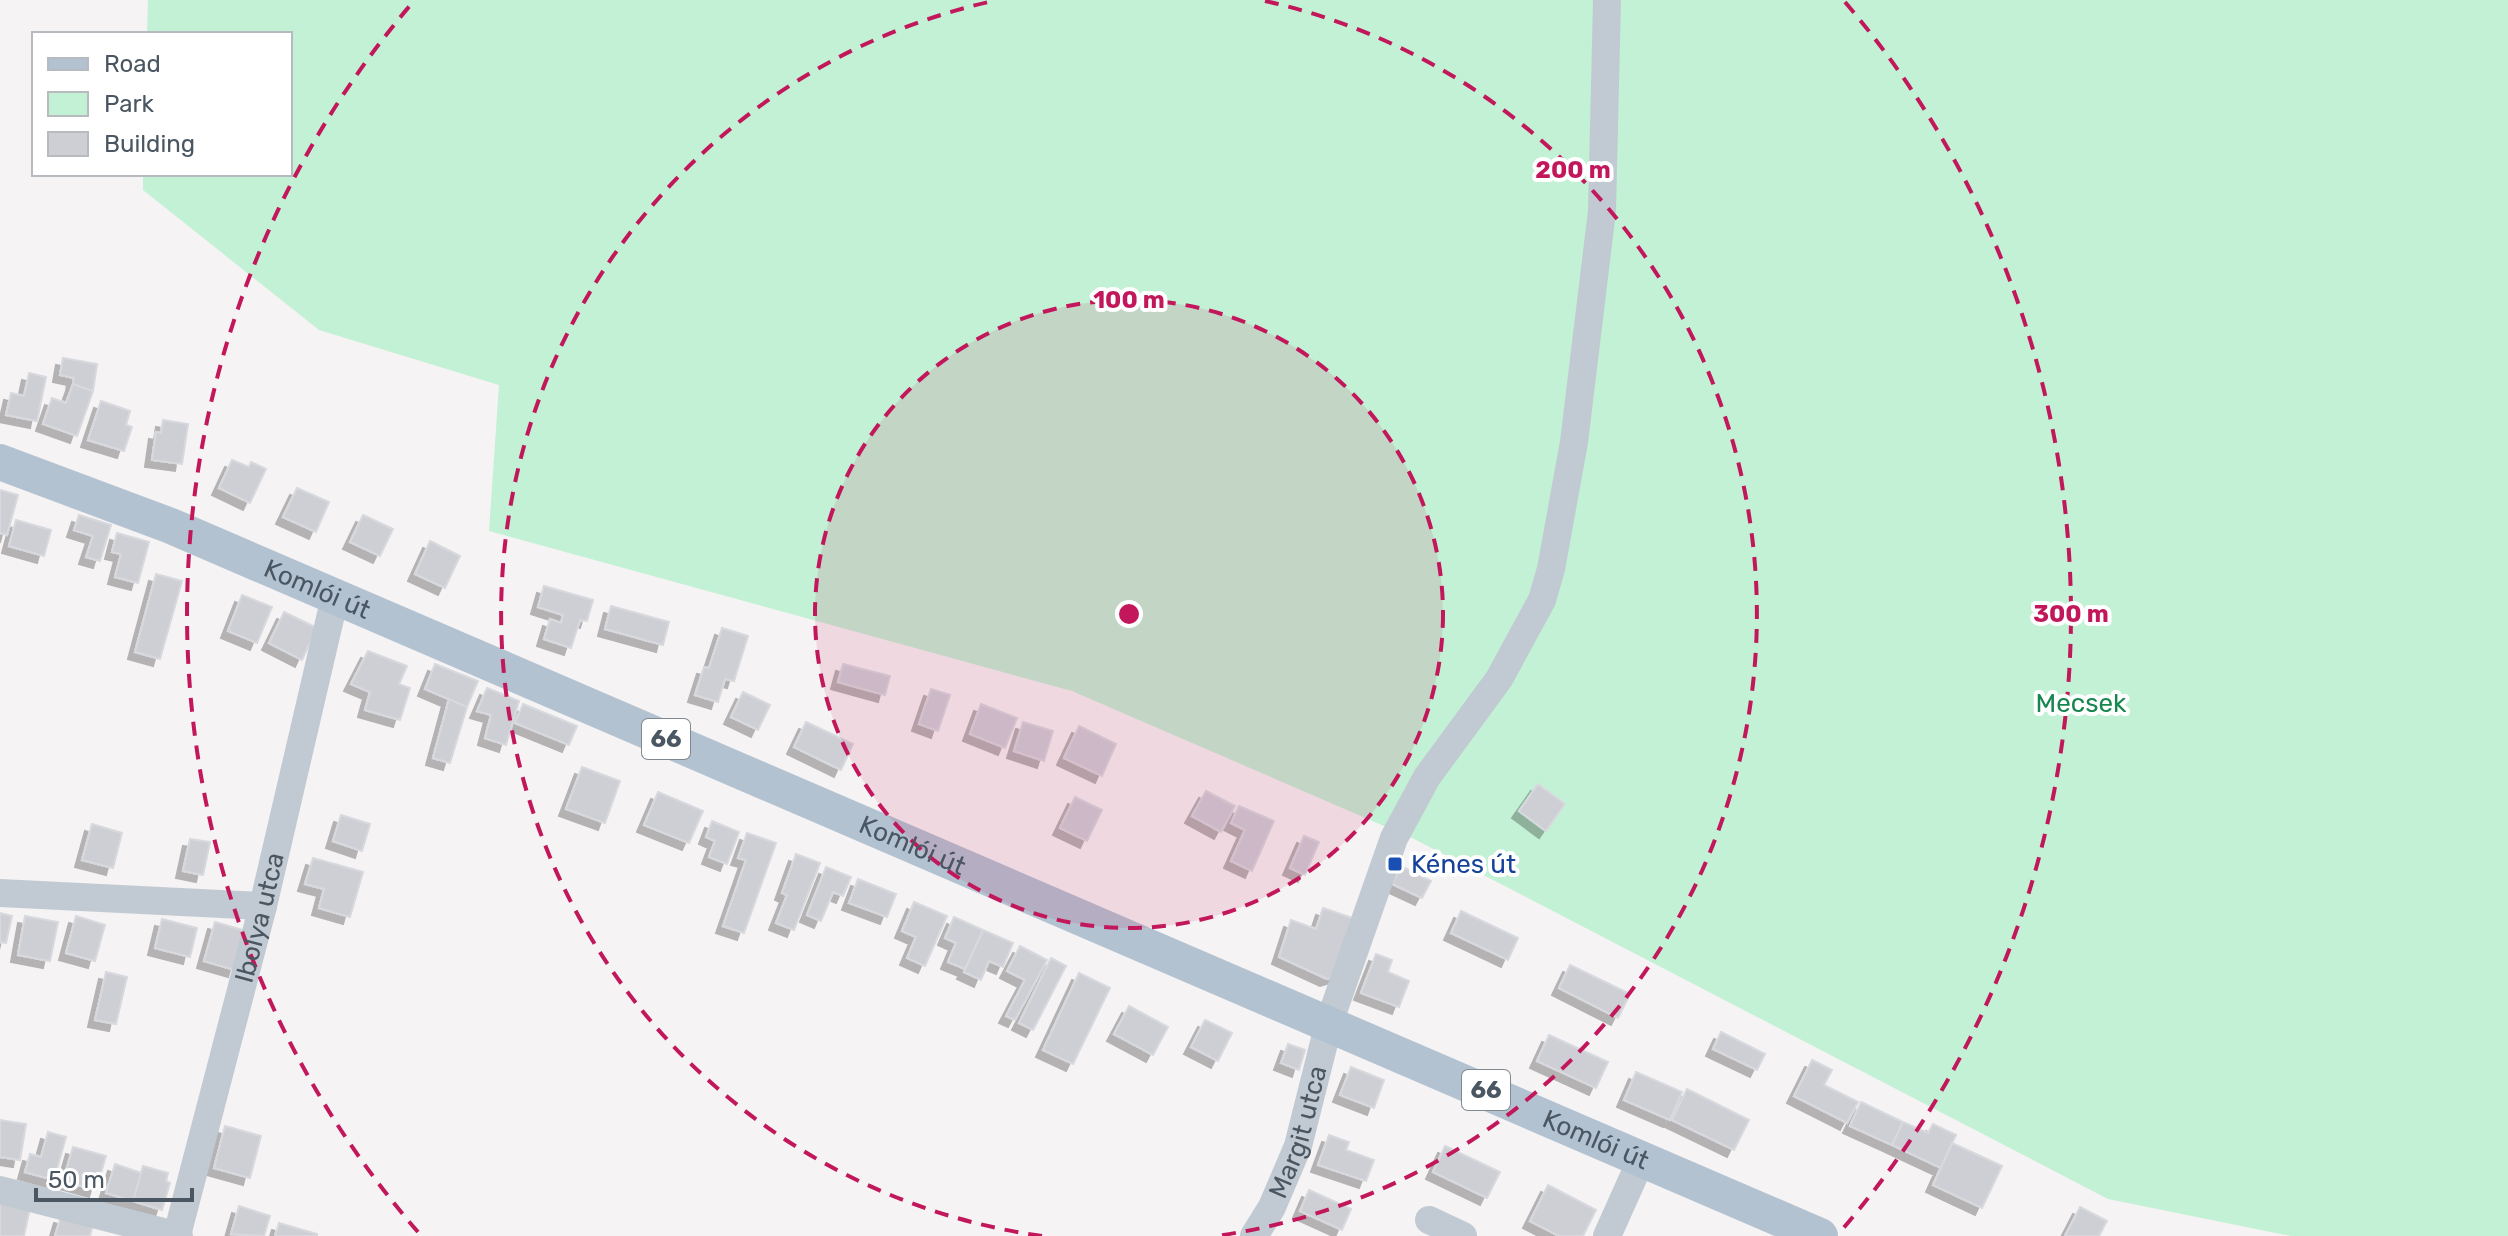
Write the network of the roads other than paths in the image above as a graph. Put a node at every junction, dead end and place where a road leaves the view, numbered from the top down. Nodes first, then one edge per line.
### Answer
1 (1607, 0) edge
2 (0, 462) edge
3 (335, 597) junction
4 (0, 893) edge
5 (263, 906) junction
6 (1329, 1023) junction
7 (1642, 1158) junction
8 (0, 1190) edge
9 (1429, 1220) dead end
10 (178, 1236) edge
11 (1254, 1236) edge
12 (1463, 1236) edge
13 (1607, 1236) edge
14 (1820, 1236) edge

1 - 6 street
2 - 3 main road, Komlói út / 66
3 - 5 street, Ibolya utca
3 - 6 main road, Komlói út / 66
4 - 5 street
5 - 10 street, Ibolya utca
6 - 7 main road, Komlói út / 66
6 - 11 street, Margit utca
7 - 13 street
7 - 14 main road, Komlói út / 66
8 - 10 street
9 - 12 street

